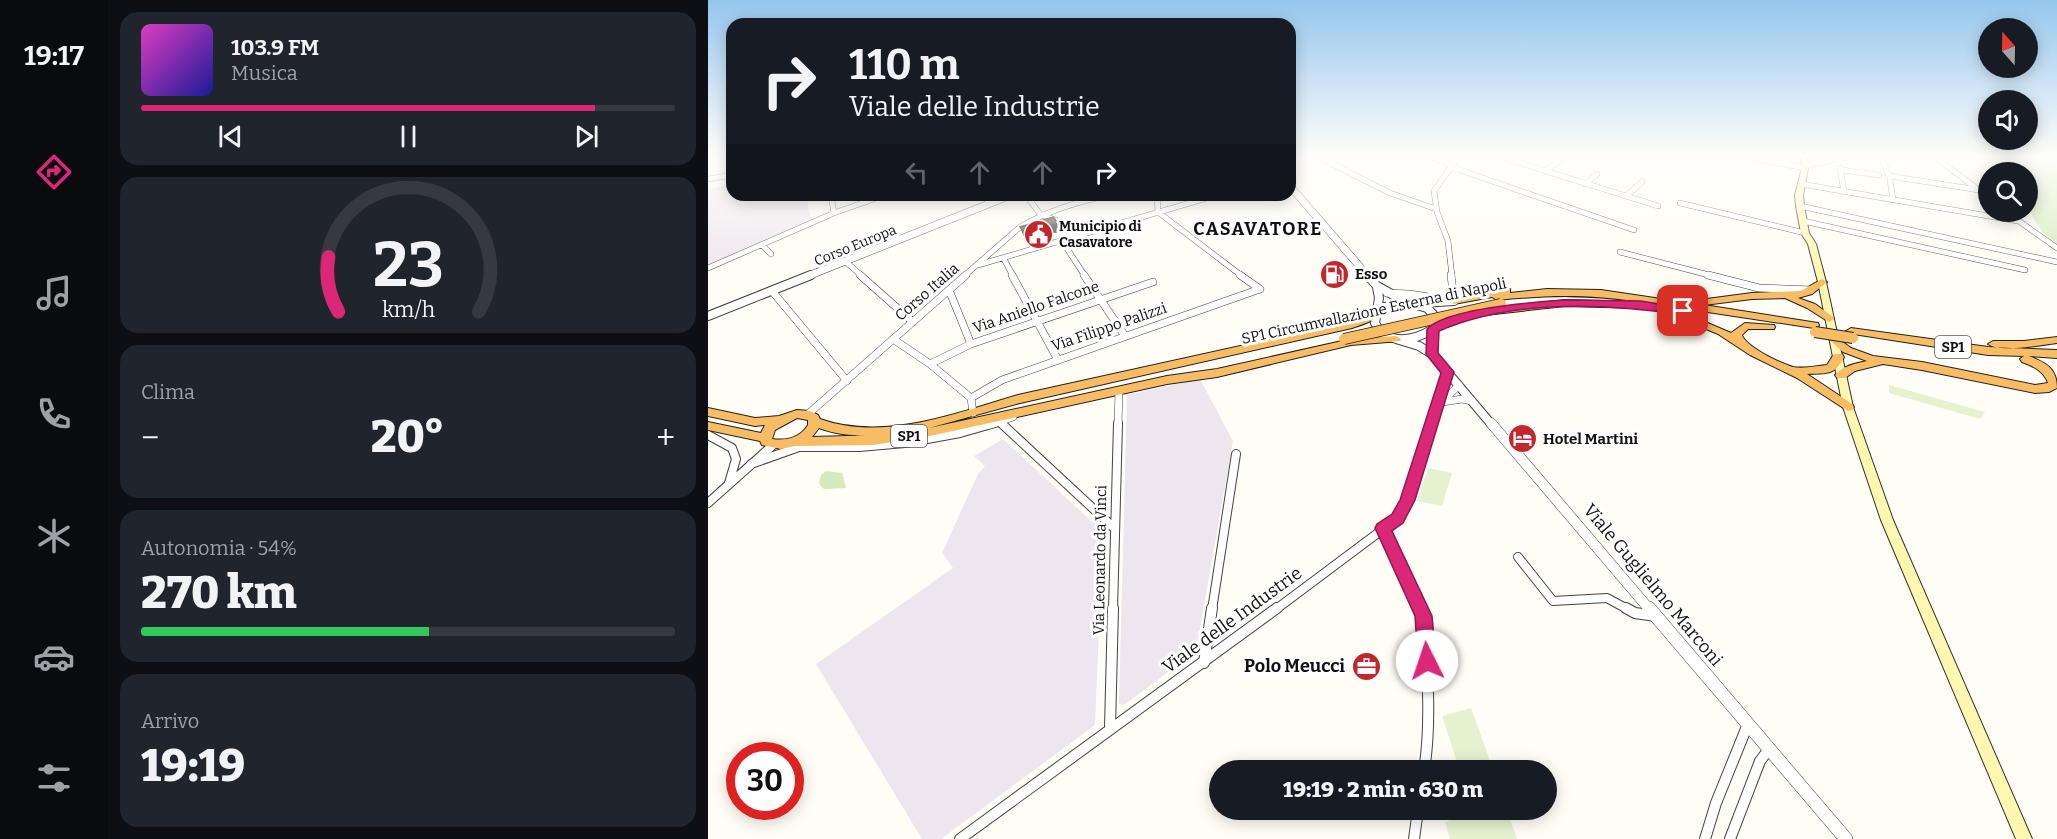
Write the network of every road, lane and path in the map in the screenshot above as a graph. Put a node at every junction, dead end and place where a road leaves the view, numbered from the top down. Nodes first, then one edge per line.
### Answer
1 (1298, 195) edge
2 (1396, 195) edge
3 (1434, 195) edge
4 (1533, 195) edge
5 (1623, 195) edge
6 (1800, 195) edge
7 (1864, 195) edge
8 (1892, 195) edge
9 (1626, 196) joint
10 (1893, 200) junction
11 (832, 201) edge
12 (864, 201) edge
13 (996, 201) edge
14 (1030, 201) edge
15 (1078, 201) edge
16 (1157, 201) edge
17 (1197, 201) edge
18 (1680, 203) dead end
19 (1658, 206) dead end
20 (1800, 206) junction
21 (1436, 209) junction
22 (834, 213) junction
23 (1158, 213) junction
24 (1040, 214) junction
25 (1978, 214) edge
26 (1803, 221) junction
27 (2019, 222) edge
28 (1634, 230) dead end
29 (1805, 233) junction
30 (1073, 237) junction
31 (1062, 241) junction
32 (762, 245) junction
33 (2057, 248) edge
34 (1620, 252) dead end
35 (771, 254) dead end
36 (1004, 259) junction
37 (846, 262) junction
38 (2057, 262) edge
39 (977, 266) junction
40 (708, 268) edge
41 (2025, 270) dead end
42 (1154, 282) dead end
43 (1822, 282) junction
44 (1377, 286) junction
45 (949, 290) junction
46 (1813, 290) junction
47 (772, 291) junction
48 (1387, 293) junction
49 (1769, 295) junction
50 (1786, 296) junction
51 (1101, 299) junction
52 (1454, 301) junction
53 (1638, 301) junction
54 (1406, 302) junction
55 (1671, 306) junction
56 (1378, 312) junction
57 (708, 316) edge
58 (1829, 319) junction
59 (1036, 321) junction
60 (913, 322) junction
61 (1790, 325) junction
62 (1433, 329) junction
63 (1852, 335) junction
64 (1125, 336) junction
65 (893, 339) junction
66 (1396, 339) junction
67 (1834, 339) junction
68 (2057, 340) edge
69 (1911, 341) junction
70 (1739, 343) junction
71 (971, 344) junction
72 (1432, 354) junction
73 (2057, 354) edge
74 (1838, 357) junction
75 (2026, 359) junction
76 (1058, 360) junction
77 (2057, 360) edge
78 (1882, 362) junction
79 (930, 364) junction
80 (1790, 370) junction
81 (1448, 372) junction
82 (1841, 375) junction
83 (1165, 376) junction
84 (847, 381) junction
85 (2055, 382) edge
86 (1459, 385) junction
87 (1119, 391) junction
88 (971, 398) junction
89 (1472, 401) junction
90 (1440, 404) junction
91 (1848, 407) junction
92 (708, 412) edge
93 (974, 413) junction
94 (1023, 413) junction
95 (811, 418) junction
96 (781, 419) junction
97 (1000, 422) junction
98 (708, 426) edge
99 (708, 435) edge
100 (769, 441) junction
101 (794, 442) junction
102 (1236, 454) dead end
103 (751, 464) junction
104 (729, 484) junction
105 (708, 503) edge
106 (1114, 528) junction
107 (1383, 528) junction
108 (1518, 557) dead end
109 (1656, 616) junction
110 (1204, 663) junction
111 (1748, 724) junction
112 (1110, 728) junction
113 (1769, 749) junction
114 (1426, 760) edge
115 (1417, 820) edge
116 (960, 839) edge
117 (1414, 839) edge
118 (1706, 839) edge
119 (1731, 839) edge
120 (1846, 839) edge
121 (2024, 839) edge

1 - 44 street
2 - 21 street
3 - 21 street
4 - 28 street
5 - 9 street
6 - 20 main road
7 - 10 street
8 - 10 street
9 - 19 street
10 - 25 street
11 - 22 street
12 - 22 street
13 - 37 street, Corso Europa
14 - 24 street
15 - 24 street
16 - 23 street
17 - 23 street, Corso Italia
18 - 29 street
20 - 26 main road
20 - 38 street
21 - 52 street
22 - 32 street
23 - 30 street, Corso Italia
23 - 64 street, Via Filippo Palizzi
24 - 30 street
24 - 39 street
26 - 29 main road
26 - 41 street
27 - 33 street
29 - 43 main road
30 - 31 street, Corso Italia
31 - 36 street, Corso Italia
31 - 51 street
32 - 35 street
32 - 40 street
34 - 46 street
36 - 39 street, Corso Italia
36 - 59 street
37 - 47 street, Corso Europa
37 - 60 street
39 - 45 street, Corso Italia
42 - 51 street, Via Aniello Falcone
43 - 46 highway
43 - 58 main road
44 - 48 street
44 - 56 street
45 - 60 street, Corso Italia
45 - 71 street
46 - 50 highway
47 - 57 street, Corso Europa
47 - 84 street
48 - 52 street
48 - 54 street
49 - 50 highway
49 - 55 highway
49 - 61 highway
50 - 58 highway
51 - 59 street, Via Aniello Falcone
51 - 64 street
52 - 53 highway
52 - 54 street
53 - 55 highway, SP1 Circumvallazione Esterna di Napoli / SP1
53 - 62 highway
53 - 83 highway, SP1 Circumvallazione Esterna di Napoli / SP1, bridge
54 - 56 street
54 - 62 street
55 - 61 highway, SP1 Circumvallazione Esterna di Napoli / SP1
55 - 70 highway
56 - 66 street
56 - 93 highway
58 - 67 main road
59 - 71 street, Via Aniello Falcone
59 - 76 street
60 - 65 street, Corso Italia
61 - 63 highway, SP1 Circumvallazione Esterna di Napoli / SP1, bridge
61 - 70 highway
62 - 66 street
62 - 72 street
63 - 69 highway, SP1 Circumvallazione Esterna di Napoli / SP1
63 - 75 highway, SP1 Circumvallazione Esterna di Napoli / SP1
64 - 76 street, Via Filippo Palizzi
65 - 79 street
65 - 84 street, Corso Italia
66 - 72 street, Viale Guglielmo Marconi
66 - 83 highway
67 - 74 main road
67 - 78 highway
68 - 69 highway
69 - 73 highway, SP1 Circumvallazione Esterna di Napoli / SP1
70 - 80 highway
71 - 79 street, Via Aniello Falcone
72 - 81 street, Viale Guglielmo Marconi
74 - 80 highway
74 - 82 main road
75 - 77 highway, SP1 Circumvallazione Esterna di Napoli / SP1
75 - 85 highway
76 - 88 street, Via Filippo Palizzi
78 - 82 highway
78 - 85 highway
79 - 88 street
80 - 91 highway
81 - 86 street, Viale Guglielmo Marconi
81 - 90 street, Viale delle Industrie
82 - 91 main road
83 - 87 highway
83 - 93 highway, SP1
84 - 95 street, Corso Italia
86 - 89 street, Viale Guglielmo Marconi
86 - 90 street
87 - 94 highway
87 - 106 street, Via Leonardo da Vinci
88 - 93 street
89 - 90 street
89 - 109 street, Viale Guglielmo Marconi
90 - 107 street, Viale delle Industrie
91 - 121 main road
92 - 96 highway
93 - 95 highway
94 - 97 street
94 - 101 highway, SP1
95 - 96 highway
95 - 101 highway
96 - 100 highway
97 - 103 street
97 - 106 street
98 - 100 highway, SP1
99 - 104 street
100 - 101 highway, SP1
100 - 103 street
102 - 110 street
103 - 104 street
104 - 105 street
106 - 112 street, Via Leonardo da Vinci
107 - 110 street, Viale delle Industrie
107 - 114 street
108 - 109 street
109 - 111 street, Viale Guglielmo Marconi
110 - 112 street, Viale delle Industrie
111 - 113 street, Viale Guglielmo Marconi
111 - 118 street
112 - 116 street, Viale delle Industrie
113 - 119 street
113 - 120 street, Viale Guglielmo Marconi
115 - 117 street

